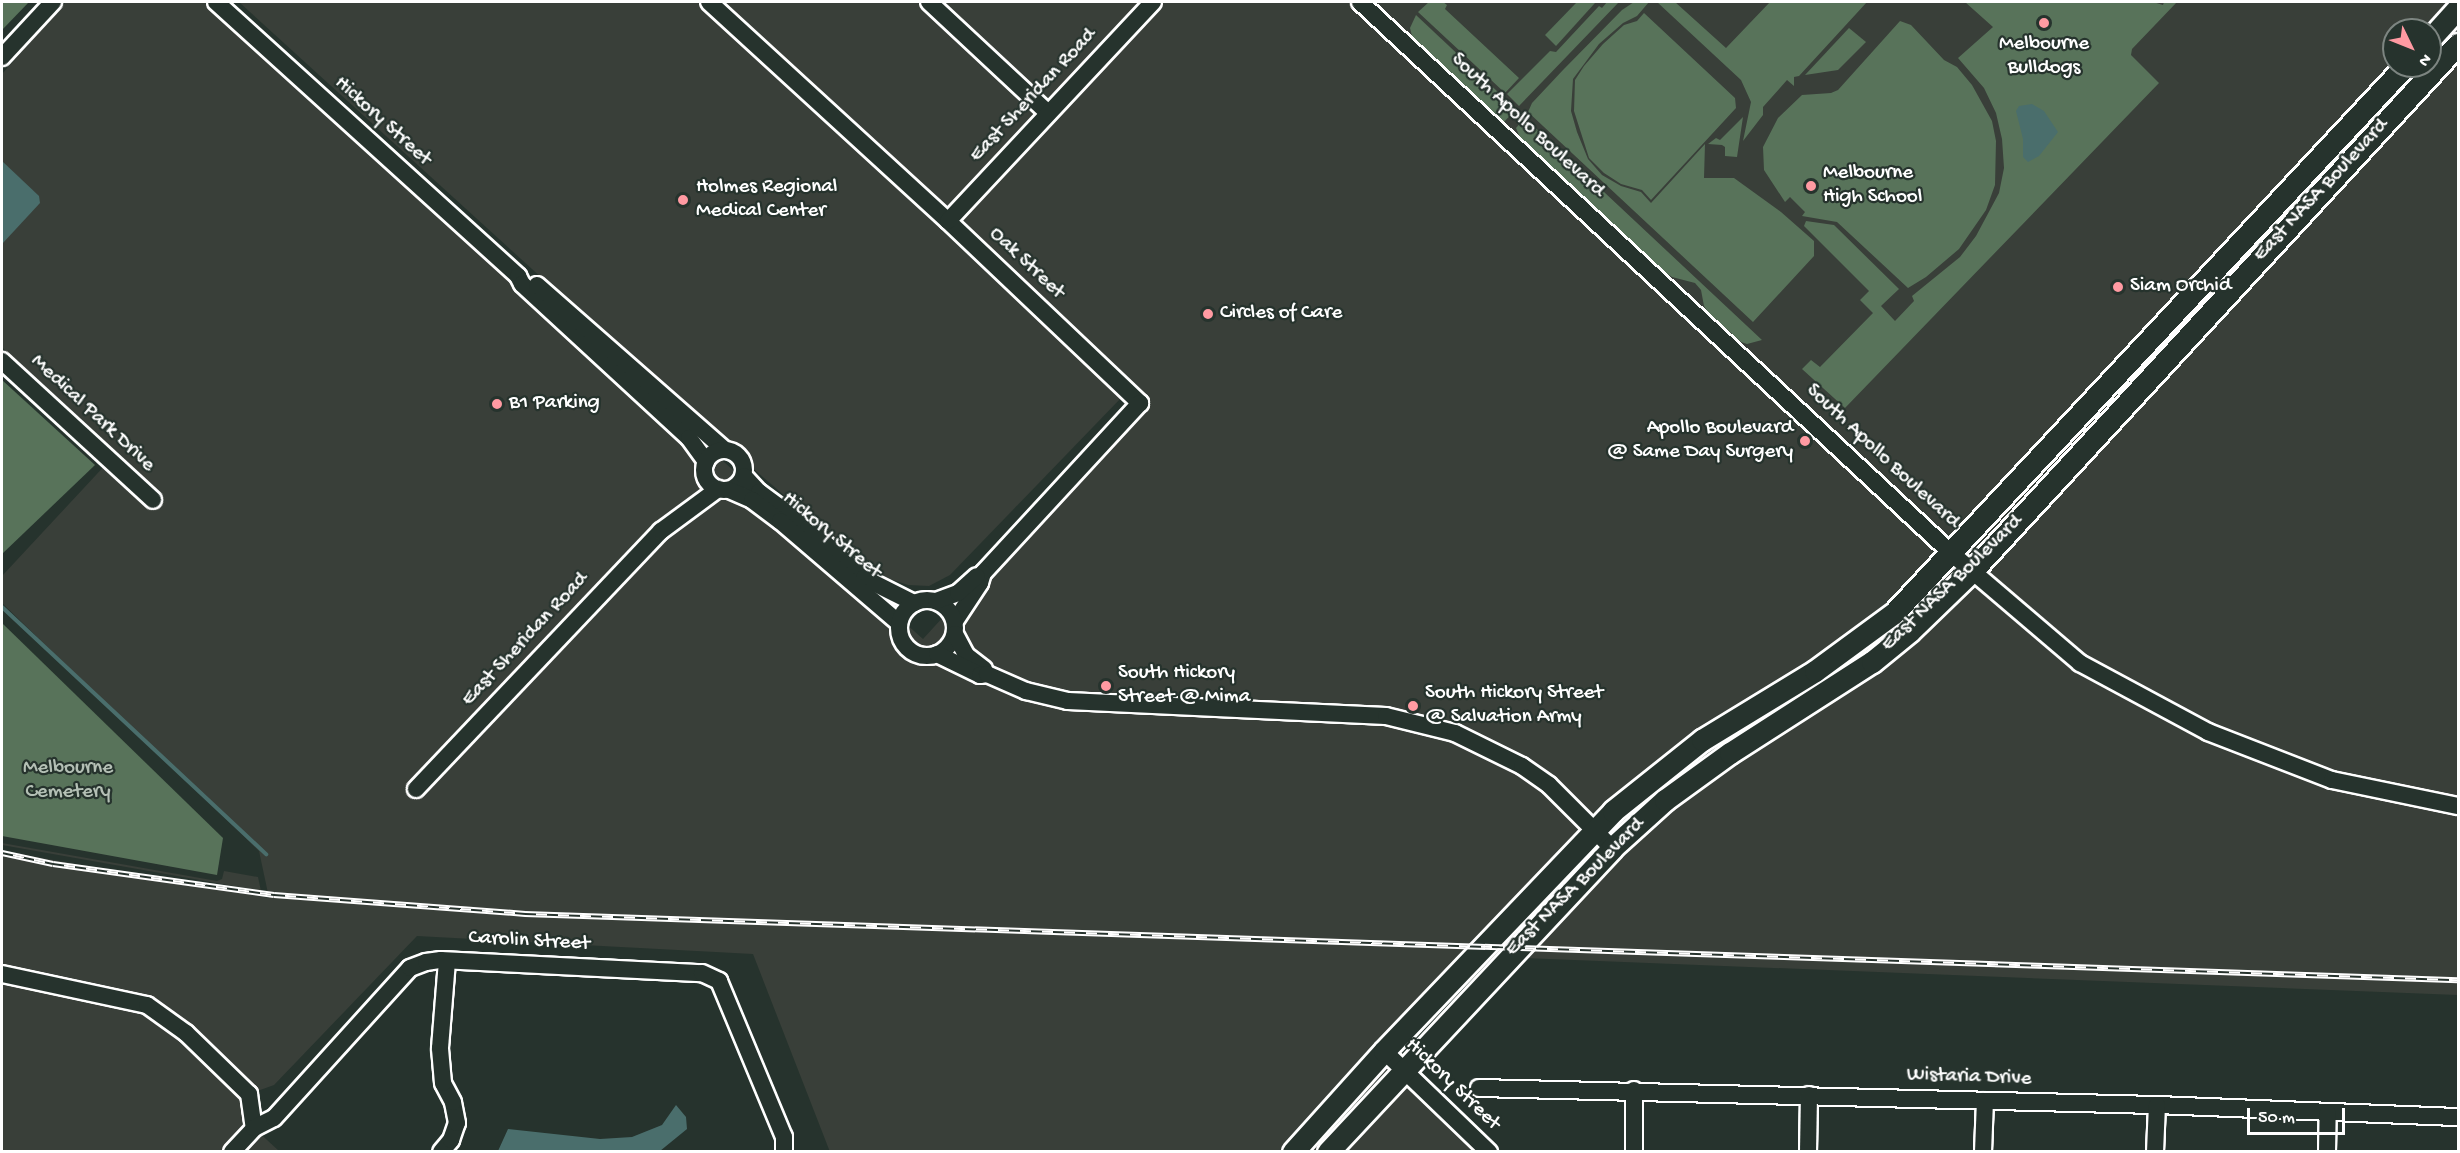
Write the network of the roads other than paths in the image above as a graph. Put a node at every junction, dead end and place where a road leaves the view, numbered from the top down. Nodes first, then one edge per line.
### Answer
1 (53, 2) edge
2 (216, 2) edge
3 (709, 2) edge
4 (929, 2) edge
5 (1150, 2) edge
6 (1360, 2) edge
7 (2458, 8) edge
8 (2442, 26) edge
9 (2458, 44) edge
10 (2, 57) edge
11 (2394, 78) edge
12 (1048, 113) junction
13 (948, 221) junction
14 (2, 361) edge
15 (616, 363) junction
16 (724, 449) junction
17 (705, 466) junction
18 (744, 476) junction
19 (724, 489) junction
20 (153, 500) dead end
21 (671, 522) junction
22 (1950, 552) junction
23 (1972, 571) junction
24 (983, 573) junction
25 (936, 601) junction
26 (914, 603) junction
27 (899, 623) junction
28 (955, 627) junction
29 (938, 654) junction
30 (1815, 671) junction
31 (987, 674) junction
32 (1828, 693) junction
33 (416, 789) dead end
34 (2458, 806) edge
35 (1593, 829) junction
36 (1612, 848) junction
37 (447, 961) junction
38 (2, 974) edge
39 (1384, 1051) junction
40 (1405, 1069) junction
41 (1479, 1088) dead end
42 (1634, 1090) junction
43 (1809, 1095) junction
44 (1985, 1101) junction
45 (2157, 1105) junction
46 (2328, 1113) junction
47 (2458, 1117) edge
48 (254, 1128) junction
49 (232, 1152) edge
50 (441, 1152) edge
51 (784, 1152) edge
52 (1293, 1152) edge
53 (1328, 1152) edge
54 (1489, 1152) edge
55 (1634, 1152) edge
56 (1808, 1152) edge
57 (1983, 1152) edge
58 (2156, 1152) edge
59 (2327, 1152) edge

1 - 10 street
2 - 15 street, Hickory Street
3 - 13 street, Oak Street
4 - 12 street
5 - 12 street, East Sheridan Road
6 - 22 street, South Apollo Boulevard
7 - 8 main road
9 - 23 main road, East NASA Boulevard
11 - 22 main road, East NASA Boulevard
12 - 13 street, East Sheridan Road
13 - 24 street, Oak Street
14 - 20 street, Medical Park Drive
15 - 16 street, Hickory Street
15 - 17 street, Hickory Street
16 - 17 street
16 - 18 street
17 - 19 street
17 - 21 street, East Sheridan Road
18 - 19 street
18 - 26 street, Hickory Street
19 - 21 street, East Sheridan Road
19 - 27 street, Hickory Street
21 - 33 street, East Sheridan Road
22 - 23 street, South Apollo Boulevard
22 - 30 main road, East NASA Boulevard
23 - 32 main road, East NASA Boulevard
23 - 34 street, South Apollo Boulevard
24 - 25 street, Oak Street
24 - 28 street, Oak Street
25 - 26 street
25 - 28 street
26 - 27 street
27 - 29 street
28 - 29 street
28 - 31 street
29 - 31 street
30 - 32 main road
30 - 35 main road, East NASA Boulevard
31 - 35 street
32 - 36 main road, East NASA Boulevard
35 - 36 street
35 - 39 main road, East NASA Boulevard
36 - 40 main road, East NASA Boulevard
37 - 48 street, Carolin Street
37 - 50 street
37 - 51 street, Carolin Street
38 - 48 street
39 - 40 street, Hickory Street
39 - 52 main road, East NASA Boulevard
40 - 53 main road, East NASA Boulevard
40 - 54 street, Hickory Street
41 - 42 street, Wistaria Drive
42 - 43 street, Wistaria Drive
42 - 55 street
43 - 44 street, Wistaria Drive
43 - 56 street
44 - 45 street, Wistaria Drive
44 - 57 street
45 - 46 street, Wistaria Drive
45 - 58 street
46 - 47 street, Wistaria Drive
46 - 59 street
48 - 49 street, Carolin Street

